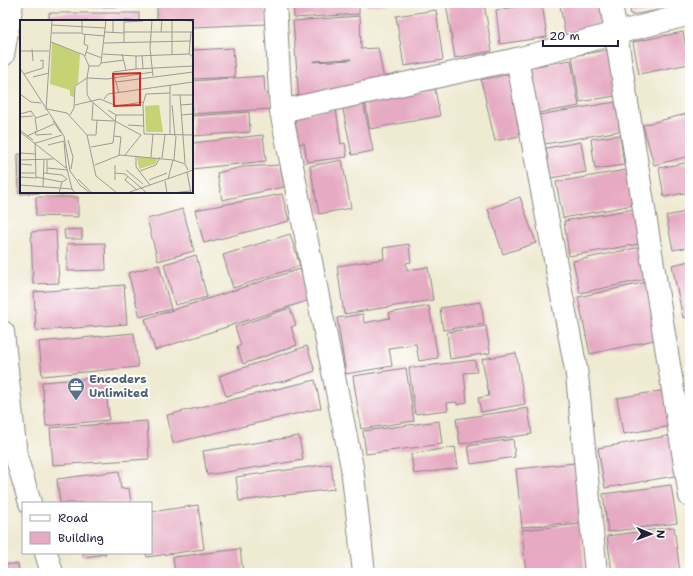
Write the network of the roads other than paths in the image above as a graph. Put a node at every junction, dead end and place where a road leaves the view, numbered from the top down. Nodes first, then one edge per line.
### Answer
1 (12, 3) edge
2 (274, 3) edge
3 (611, 3) edge
4 (690, 14) edge
5 (616, 34) junction
6 (3, 55) edge
7 (517, 59) junction
8 (281, 111) junction
9 (3, 332) edge
10 (690, 496) edge
11 (30, 502) edge
12 (46, 554) edge
13 (52, 573) edge
14 (364, 573) edge
15 (596, 573) edge

1 - 6 street
2 - 8 street
3 - 5 street
4 - 5 street
5 - 7 street
5 - 10 street
7 - 8 street
7 - 15 street
8 - 14 street
9 - 11 street
12 - 13 street

